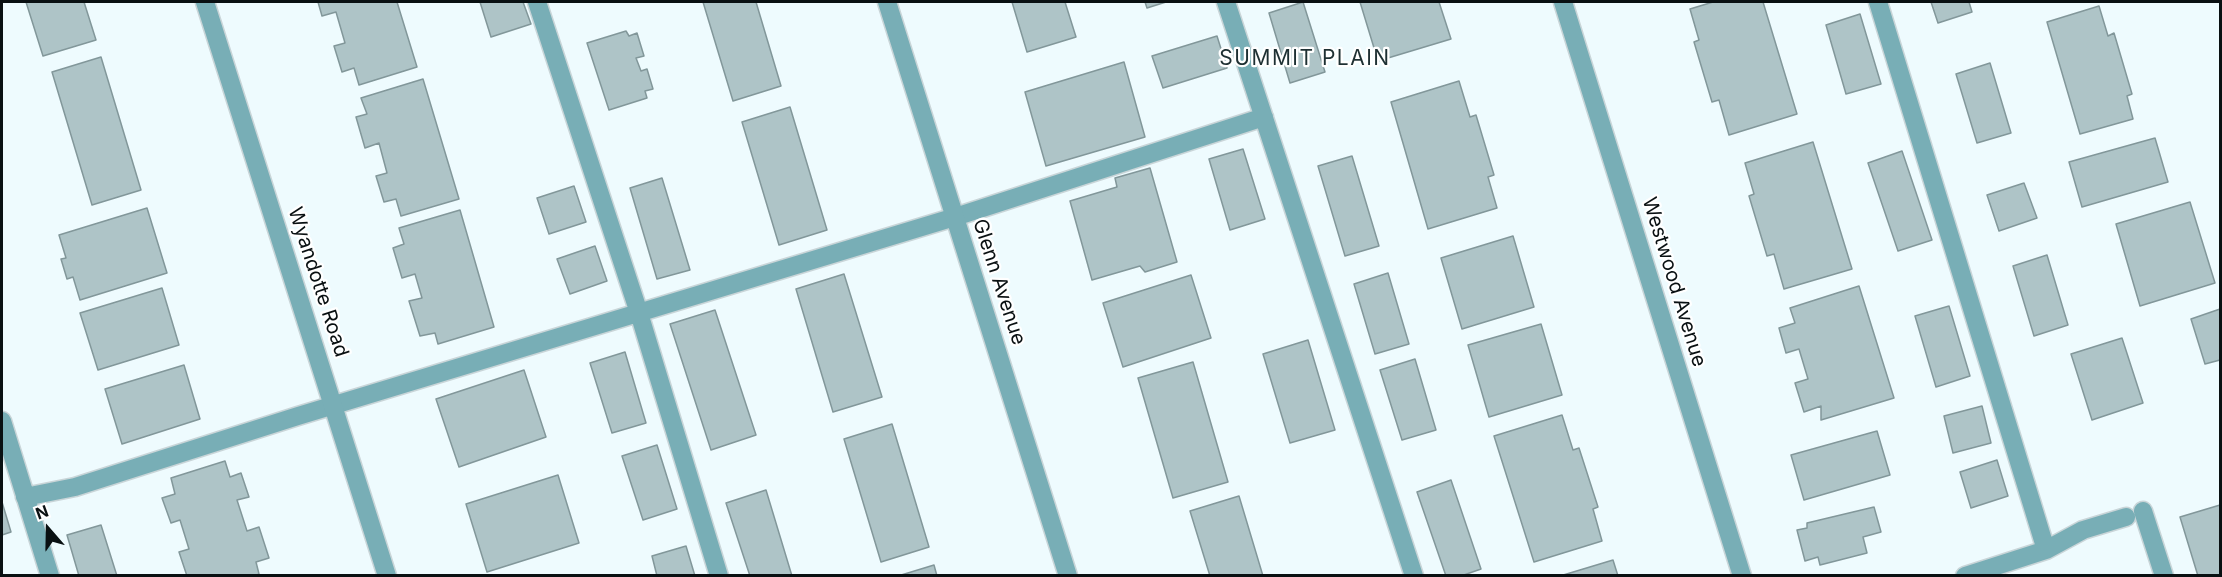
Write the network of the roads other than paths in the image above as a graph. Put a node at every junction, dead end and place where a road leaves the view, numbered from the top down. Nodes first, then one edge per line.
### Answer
1 (205, 2) edge
2 (537, 2) edge
3 (887, 2) edge
4 (1226, 2) edge
5 (1563, 2) edge
6 (1878, 2) edge
7 (1264, 117) junction
8 (955, 217) junction
9 (639, 313) junction
10 (334, 405) junction
11 (2, 421) edge
12 (25, 497) junction
13 (2046, 550) junction
14 (50, 576) edge
15 (387, 576) edge
16 (719, 576) edge
17 (1068, 576) edge
18 (1414, 576) edge
19 (1742, 576) edge
20 (1965, 576) edge
21 (2164, 576) edge

1 - 10 street, Wyandotte Road
2 - 9 street
3 - 8 street, Glenn Avenue
4 - 7 street
5 - 19 street, Westwood Avenue
6 - 13 street
7 - 8 street
7 - 18 street
8 - 9 street
8 - 17 street, Glenn Avenue
9 - 10 street
9 - 16 street
10 - 12 street
10 - 15 street, Wyandotte Road
11 - 12 street
12 - 14 street
13 - 20 street
13 - 21 street

